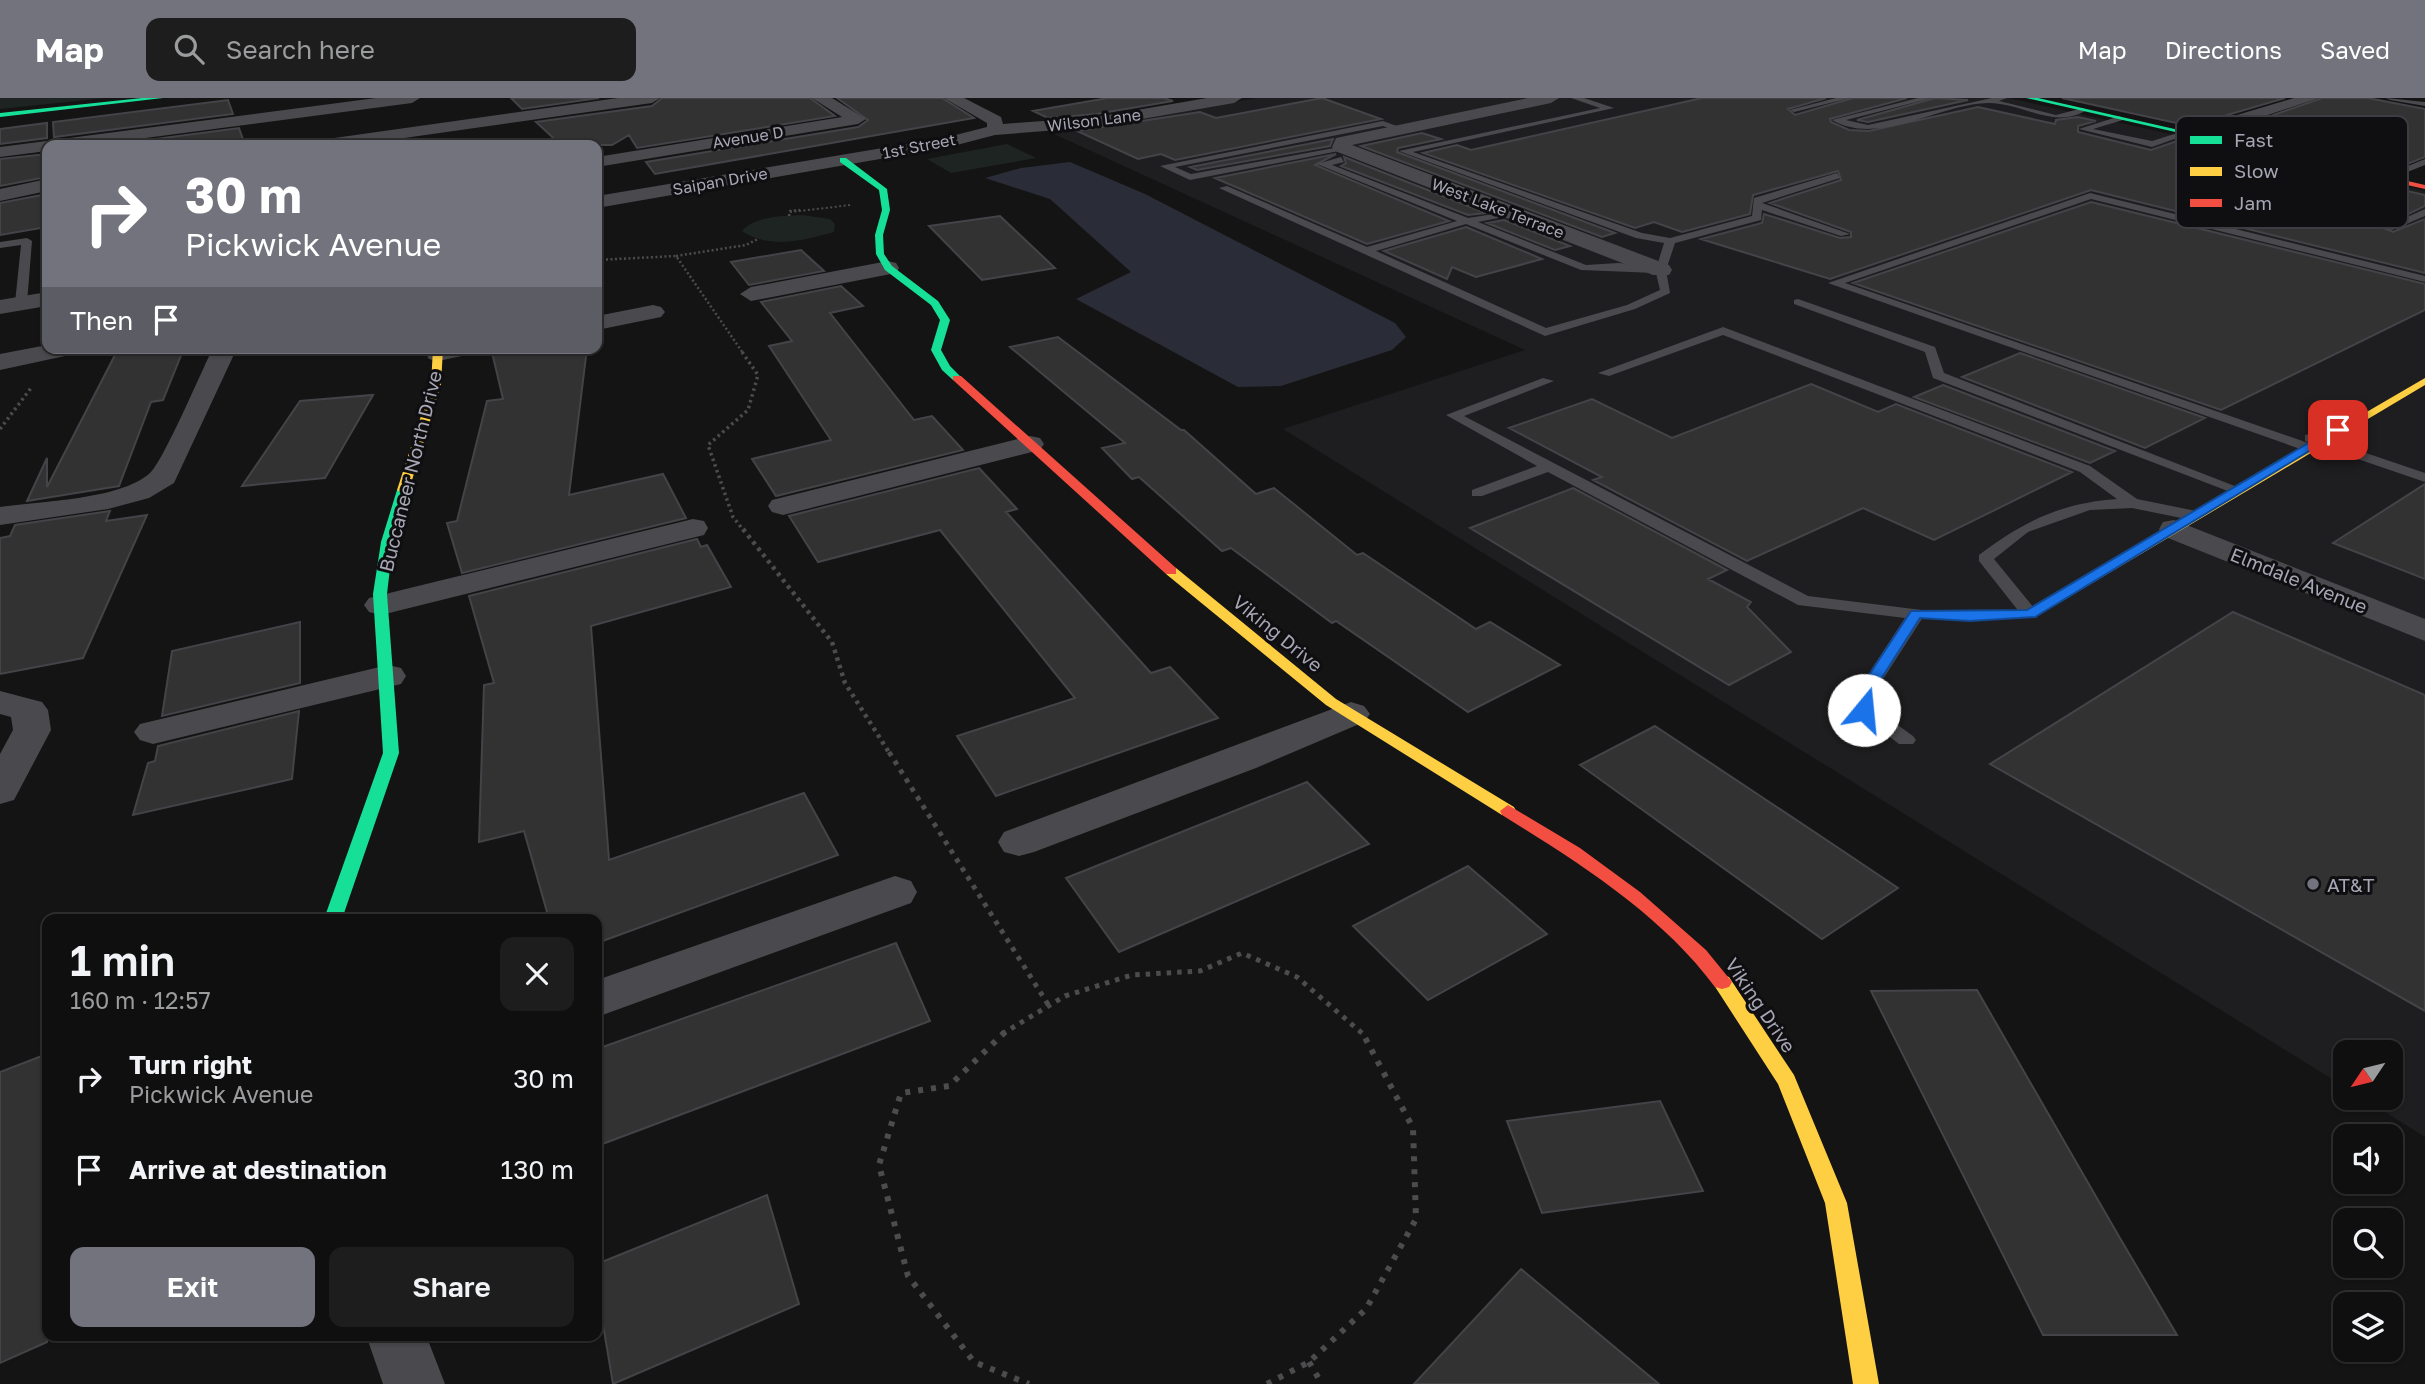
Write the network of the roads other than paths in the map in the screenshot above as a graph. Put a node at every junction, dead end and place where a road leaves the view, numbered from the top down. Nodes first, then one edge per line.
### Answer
1 (160, 98) edge
2 (276, 98) edge
3 (412, 98) edge
4 (652, 98) edge
5 (820, 98) edge
6 (952, 98) edge
7 (1234, 98) edge
8 (1551, 98) edge
9 (1575, 98) edge
10 (1846, 98) edge
11 (1928, 98) edge
12 (2003, 98) edge
13 (2029, 98) edge
14 (2311, 98) edge
15 (2390, 98) edge
16 (1205, 100) edge
17 (1989, 102) junction
18 (2425, 104) edge
19 (1794, 110) dead end
20 (2083, 110) junction
21 (0, 115) edge
22 (287, 115) junction
23 (1469, 115) junction
24 (2250, 116) edge
25 (2120, 118) junction
26 (502, 120) junction
27 (1513, 128) junction
28 (1401, 129) junction
29 (995, 130) junction
30 (2176, 131) edge
31 (519, 137) dead end
32 (2176, 138) edge
33 (301, 139) edge
34 (94, 140) edge
35 (356, 140) edge
36 (42, 147) edge
37 (1350, 149) junction
38 (0, 152) edge
39 (843, 160) junction
40 (602, 161) edge
41 (2425, 162) edge
42 (2408, 169) edge
43 (1837, 176) dead end
44 (1490, 182) junction
45 (42, 187) edge
46 (1224, 188) dead end
47 (1454, 191) junction
48 (0, 195) edge
49 (602, 201) edge
50 (1757, 205) junction
51 (1510, 212) junction
52 (2425, 212) edge
53 (2176, 217) edge
54 (2408, 219) edge
55 (1467, 221) junction
56 (2219, 228) edge
57 (1845, 234) dead end
58 (1670, 241) junction
59 (0, 245) edge
60 (1366, 251) junction
61 (888, 268) junction
62 (1661, 270) junction
63 (2425, 279) edge
64 (751, 294) dead end
65 (42, 300) edge
66 (1798, 302) dead end
67 (10, 305) edge
68 (653, 313) dead end
69 (602, 322) edge
70 (42, 354) edge
71 (222, 354) edge
72 (438, 354) edge
73 (0, 362) edge
74 (1604, 373) dead end
75 (1548, 381) dead end
76 (2422, 384) edge
77 (2219, 407) dead end
78 (1030, 444) junction
79 (2315, 445) junction
80 (1549, 467) junction
81 (2425, 478) edge
82 (2238, 490) junction
83 (1478, 493) dead end
84 (2132, 503) junction
85 (783, 506) dead end
86 (0, 516) edge
87 (2185, 522) junction
88 (693, 528) dead end
89 (381, 605) junction
90 (1916, 614) junction
91 (2030, 614) junction
92 (2425, 631) edge
93 (388, 676) junction
94 (0, 702) edge
95 (1352, 714) junction
96 (153, 732) dead end
97 (1906, 740) dead end
98 (0, 791) edge
99 (1019, 842) dead end
100 (895, 892) dead end
101 (335, 914) edge
102 (602, 997) edge
103 (398, 1341) edge
104 (414, 1384) edge
105 (1866, 1384) edge

1 - 21 street
2 - 22 street
3 - 22 street
4 - 26 street
5 - 40 street, Avenue D
6 - 29 street
7 - 16 street, Wilson Lane
8 - 23 street
9 - 27 lane
10 - 19 lane
11 - 17 lane
12 - 17 lane
13 - 20 street
14 - 24 street
15 - 18 lane
16 - 29 street, Wilson Lane
17 - 20 lane
20 - 25 street
22 - 33 street
22 - 34 street
23 - 27 lane
23 - 28 street
25 - 30 street
25 - 32 lane
26 - 31 street
26 - 35 street
27 - 44 lane
28 - 37 street
28 - 37 lane
29 - 39 street, 1st Street
36 - 38 street
37 - 47 street, West Lake Terrace
37 - 55 lane
39 - 49 street, Saipan Drive
39 - 61 street
41 - 42 lane
43 - 50 lane
44 - 47 lane
44 - 58 lane
45 - 48 street
46 - 60 lane
47 - 51 street, West Lake Terrace
50 - 57 lane
50 - 58 lane
51 - 55 lane
51 - 62 street, West Lake Terrace
52 - 54 lane
53 - 79 lane
55 - 60 lane
55 - 62 lane
56 - 63 lane
58 - 62 lane
59 - 67 lane
60 - 62 lane
61 - 64 street
61 - 78 street, Viking Drive
65 - 67 street
66 - 82 lane
68 - 69 street
70 - 73 street
71 - 86 street
72 - 89 street, Buccaneer North Drive
74 - 84 lane
75 - 80 lane
76 - 79 street
77 - 79 lane
78 - 85 street
78 - 95 street, Viking Drive
79 - 81 lane
79 - 82 street
80 - 83 lane
80 - 90 lane
82 - 87 street
84 - 87 lane
84 - 91 lane
87 - 91 street
87 - 92 street, Elmdale Avenue
88 - 89 street
89 - 93 street, Buccaneer North Drive
90 - 91 street
90 - 97 lane
93 - 96 street
93 - 101 street, Buccaneer North Drive
94 - 98 street
95 - 99 street
95 - 105 street, Viking Drive
100 - 102 street
103 - 104 street

